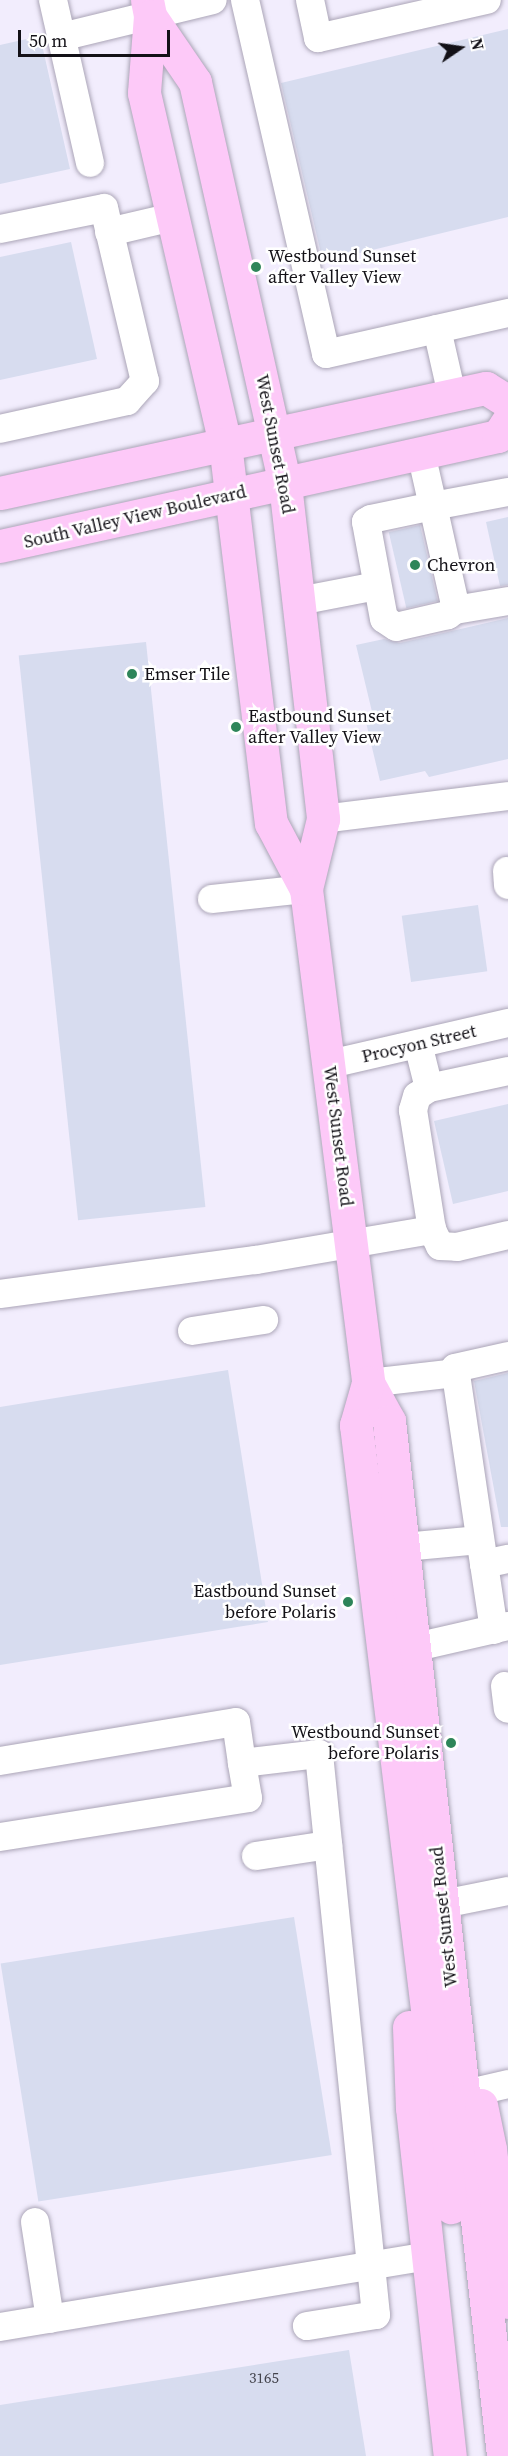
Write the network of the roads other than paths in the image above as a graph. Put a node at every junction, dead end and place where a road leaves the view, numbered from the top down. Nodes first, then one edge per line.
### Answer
1 (53, 0) edge
2 (213, 0) edge
3 (310, 0) edge
4 (487, 0) edge
5 (250, 1) edge
6 (149, 8) edge
7 (62, 37) junction
8 (90, 163) dead end
9 (172, 217) junction
10 (0, 229) edge
11 (110, 232) junction
12 (508, 313) edge
13 (437, 329) junction
14 (452, 395) junction
15 (508, 402) edge
16 (508, 421) edge
17 (0, 429) edge
18 (275, 433) junction
19 (225, 444) junction
20 (421, 453) junction
21 (285, 484) junction
22 (508, 492) edge
23 (0, 493) edge
24 (232, 496) junction
25 (433, 507) junction
26 (0, 546) edge
27 (377, 586) junction
28 (299, 601) junction
29 (508, 601) edge
30 (455, 610) junction
31 (508, 796) edge
32 (323, 819) junction
33 (306, 889) junction
34 (212, 899) dead end
35 (508, 1023) edge
36 (418, 1044) junction
37 (330, 1064) junction
38 (508, 1071) edge
39 (429, 1088) junction
40 (432, 1230) junction
41 (508, 1235) edge
42 (352, 1243) junction
43 (0, 1294) edge
44 (264, 1320) dead end
45 (192, 1331) dead end
46 (508, 1356) edge
47 (456, 1373) junction
48 (368, 1383) junction
49 (404, 1547) junction
50 (491, 1554) edge
51 (501, 1628) edge
52 (416, 1647) junction
53 (0, 1761) edge
54 (242, 1762) junction
55 (401, 1800) junction
56 (0, 1837) edge
57 (328, 1845) junction
58 (256, 1856) dead end
59 (508, 1891) edge
60 (443, 1904) junction
61 (447, 1942) junction
62 (493, 2087) edge
63 (35, 2222) dead end
64 (427, 2256) junction
65 (373, 2263) junction
66 (507, 2281) edge
67 (50, 2319) junction
68 (307, 2326) dead end
69 (0, 2327) edge
70 (450, 2456) edge
71 (480, 2456) edge
72 (503, 2456) edge

1 - 7 street
2 - 6 street
3 - 4 street
5 - 13 street
6 - 7 street
6 - 9 main road, West Sunset Road
6 - 18 main road, West Sunset Road
7 - 8 street
9 - 11 street
9 - 19 main road, West Sunset Road
10 - 11 street
11 - 17 street
12 - 13 street
13 - 14 street
14 - 15 main road
14 - 18 main road
16 - 20 main road, South Valley View Boulevard
18 - 19 main road
18 - 21 main road, West Sunset Road
19 - 23 main road
19 - 24 main road, West Sunset Road
20 - 21 main road, South Valley View Boulevard
20 - 25 street
21 - 24 main road, South Valley View Boulevard
21 - 28 main road, West Sunset Road
22 - 25 street
24 - 26 main road, South Valley View Boulevard
24 - 33 main road, West Sunset Road
25 - 27 street
25 - 30 street
27 - 28 street
27 - 30 street
28 - 32 main road, West Sunset Road
29 - 30 street
31 - 32 street
32 - 33 main road, West Sunset Road
33 - 34 street
33 - 37 main road, West Sunset Road
35 - 36 street, Procyon Street
36 - 37 street, Procyon Street
36 - 39 street
37 - 42 main road, West Sunset Road
38 - 39 street
39 - 40 street
40 - 41 street
40 - 42 street
42 - 43 street
42 - 48 main road, West Sunset Road
44 - 45 street
46 - 47 street
47 - 48 street
47 - 50 street
48 - 49 main road, West Sunset Road
48 - 55 main road, West Sunset Road
49 - 50 street
49 - 52 main road, West Sunset Road
50 - 51 street
51 - 52 street
52 - 60 main road, West Sunset Road
53 - 54 street
54 - 56 street
54 - 57 street
55 - 64 main road
55 - 71 main road, West Sunset Road
57 - 58 street
57 - 65 street
59 - 60 street
60 - 61 main road, West Sunset Road
61 - 62 main road
61 - 72 main road, West Sunset Road
62 - 66 main road
63 - 67 street
64 - 65 street
64 - 70 main road
65 - 67 street
65 - 68 street
67 - 69 street

